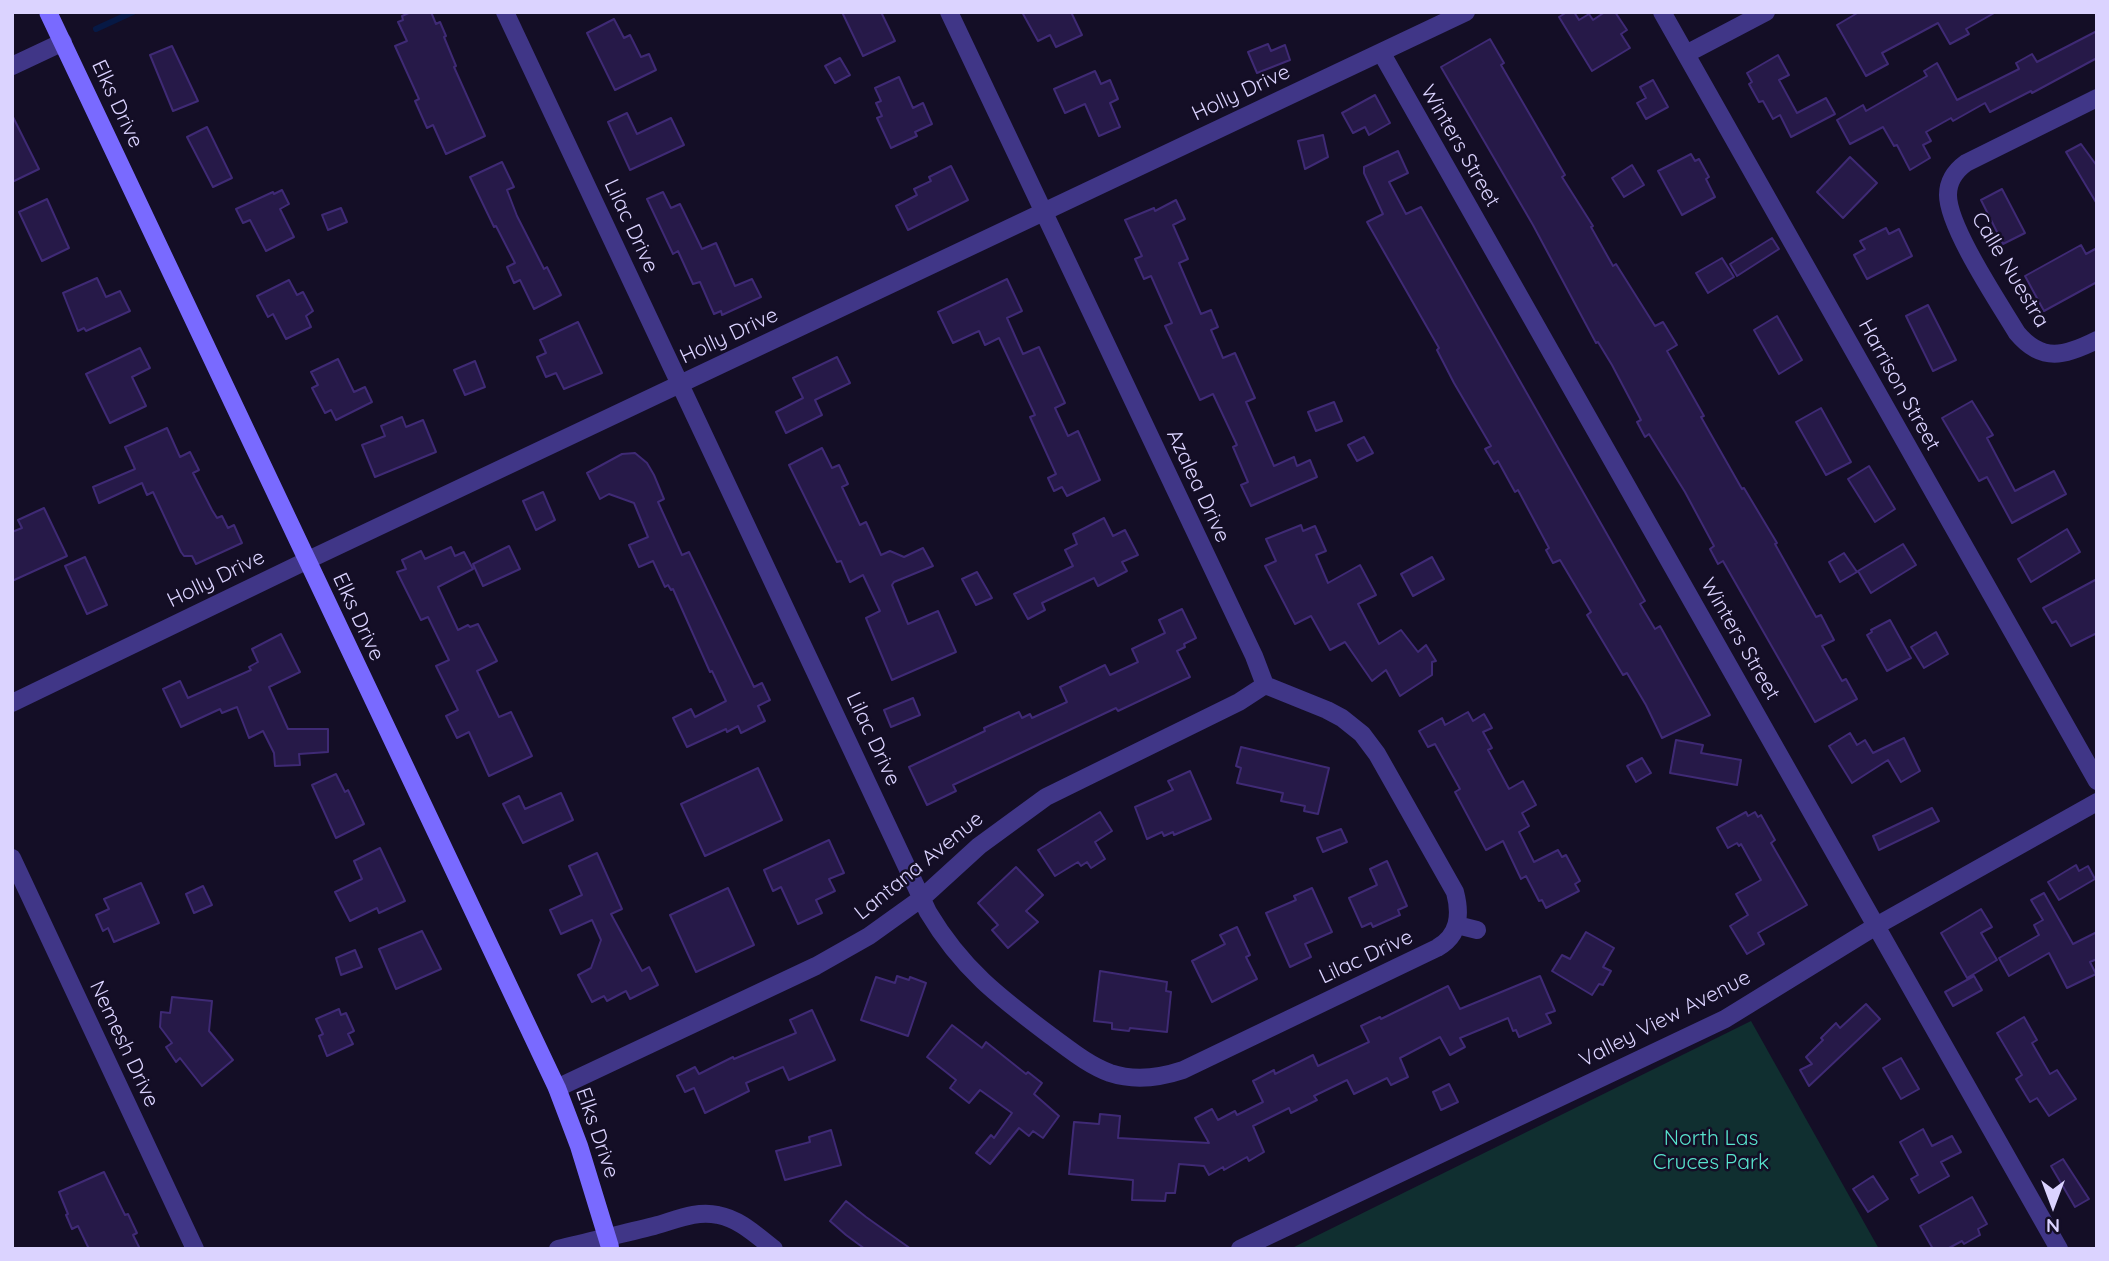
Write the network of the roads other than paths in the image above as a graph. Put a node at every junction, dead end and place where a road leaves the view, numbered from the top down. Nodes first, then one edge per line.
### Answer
1 (48, 12) edge
2 (505, 12) edge
3 (949, 12) edge
4 (1466, 12) edge
5 (1662, 12) edge
6 (1766, 12) edge
7 (62, 42) junction
8 (1381, 52) junction
9 (1686, 54) junction
10 (12, 66) edge
11 (2097, 98) edge
12 (1043, 212) junction
13 (2097, 340) edge
14 (680, 384) junction
15 (306, 561) junction
16 (1265, 685) junction
17 (12, 702) edge
18 (2097, 781) edge
19 (2097, 802) edge
20 (12, 858) edge
21 (922, 898) junction
22 (1457, 925) junction
23 (1876, 926) junction
24 (1477, 930) dead end
25 (557, 1088) junction
26 (611, 1245) edge
27 (195, 1249) edge
28 (558, 1249) edge
29 (774, 1249) edge
30 (1240, 1249) edge
31 (2060, 1249) edge

1 - 7 main road, Elks Drive
2 - 14 street, Lilac Drive
3 - 12 street, Azalea Drive
4 - 8 street, Holly Drive
5 - 9 street, Harrison Street
6 - 9 street
7 - 10 street
7 - 15 main road, Elks Drive
8 - 12 street, Holly Drive
8 - 23 street, Winters Street
9 - 18 street, Harrison Street
11 - 13 street, Calle Nuestra
12 - 14 street, Holly Drive
12 - 16 street, Azalea Drive
14 - 15 street, Holly Drive
14 - 21 street, Lilac Drive
15 - 17 street, Holly Drive
15 - 25 main road, Elks Drive
16 - 21 street, Lantana Avenue
16 - 22 street
19 - 23 street, Valley View Avenue
20 - 27 street, Nemesh Drive
21 - 22 street, Lilac Drive
21 - 25 street, Lantana Avenue
22 - 24 street
23 - 30 street, Valley View Avenue
23 - 31 street, Winters Street
25 - 26 main road, Elks Drive
26 - 28 street
26 - 29 street

